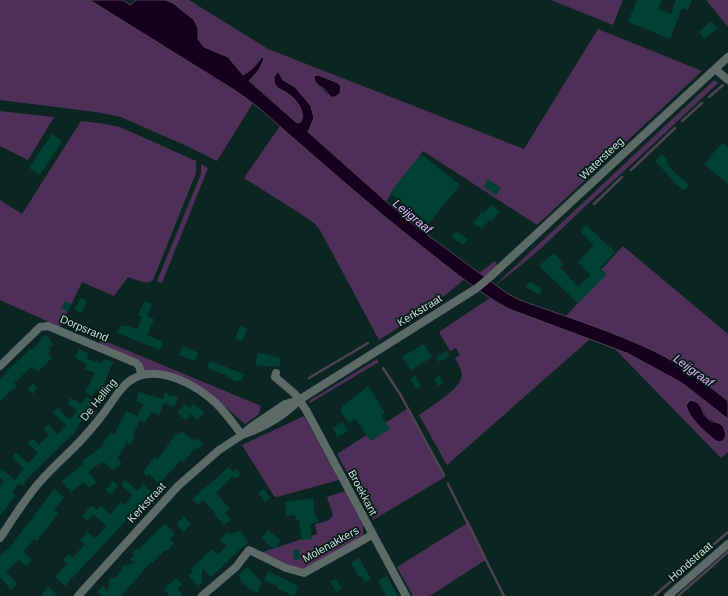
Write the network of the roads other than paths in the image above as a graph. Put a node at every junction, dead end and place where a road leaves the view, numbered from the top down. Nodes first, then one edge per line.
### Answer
1 (728, 57) edge
2 (715, 69) junction
3 (728, 80) edge
4 (490, 278) joint
5 (0, 366) edge
6 (276, 373) dead end
7 (142, 375) junction
8 (299, 400) junction
9 (242, 435) junction
10 (372, 535) junction
11 (0, 538) edge
12 (728, 544) edge
13 (78, 596) edge
14 (202, 596) edge
15 (406, 596) edge
16 (668, 596) edge

1 - 2 street, Watersteeg
2 - 3 street
2 - 4 street, Watersteeg
4 - 8 street, Kerkstraat
5 - 7 street, Dorpsrand
6 - 8 street
7 - 9 street
7 - 11 street, De Helling
8 - 9 street, Kerkstraat
8 - 10 street, Broekkant
9 - 13 street, Kerkstraat
10 - 14 street, Molenakkers
10 - 15 street, Broekkant
12 - 16 street, Hondstraat

